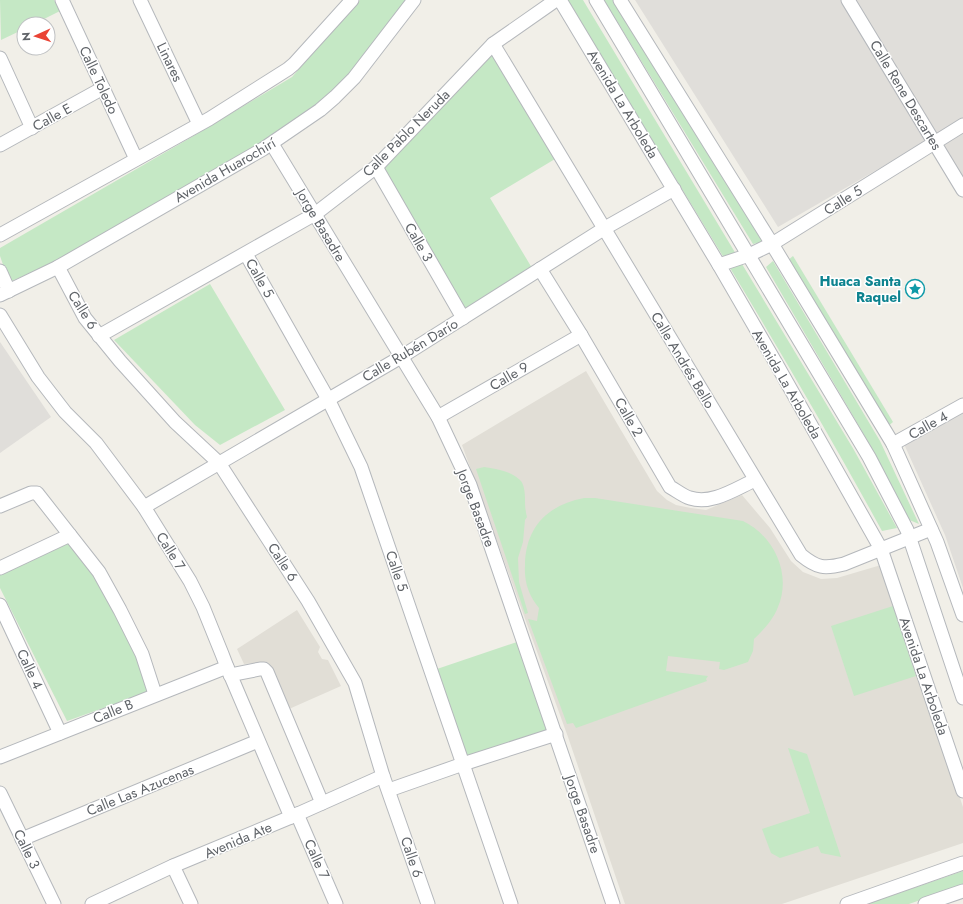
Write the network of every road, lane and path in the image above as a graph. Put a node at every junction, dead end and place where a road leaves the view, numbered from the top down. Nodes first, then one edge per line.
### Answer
1 (62, 0) edge
2 (140, 0) edge
3 (352, 0) edge
4 (414, 0) edge
5 (556, 0) edge
6 (560, 0) edge
7 (596, 0) edge
8 (620, 0) edge
9 (848, 0) edge
10 (493, 44) junction
11 (0, 58) edge
12 (103, 88) junction
13 (199, 124) junction
14 (963, 125) edge
15 (32, 128) junction
16 (935, 143) junction
17 (272, 144) junction
18 (0, 145) edge
19 (136, 159) junction
20 (376, 167) junction
21 (674, 189) junction
22 (963, 190) edge
23 (315, 214) junction
24 (605, 228) junction
25 (0, 235) edge
26 (772, 244) junction
27 (246, 254) junction
28 (749, 255) junction
29 (719, 265) junction
30 (58, 267) junction
31 (540, 269) junction
32 (0, 272) edge
33 (4, 293) edge
34 (0, 315) edge
35 (463, 318) junction
36 (581, 335) junction
37 (99, 336) junction
38 (401, 357) junction
39 (328, 399) junction
40 (963, 405) edge
41 (438, 417) junction
42 (893, 444) junction
43 (219, 463) junction
44 (755, 480) junction
45 (0, 506) edge
46 (144, 507) junction
47 (931, 529) junction
48 (70, 535) junction
49 (910, 537) junction
50 (880, 549) junction
51 (0, 568) edge
52 (0, 605) edge
53 (963, 615) edge
54 (228, 671) junction
55 (155, 694) junction
56 (963, 698) edge
57 (60, 733) junction
58 (556, 734) junction
59 (258, 741) junction
60 (0, 756) edge
61 (463, 764) junction
62 (383, 776) junction
63 (389, 790) junction
64 (963, 791) edge
65 (0, 793) edge
66 (322, 803) junction
67 (294, 816) junction
68 (22, 839) junction
69 (963, 863) edge
70 (173, 866) junction
71 (963, 891) edge
72 (54, 904) edge
73 (92, 904) edge
74 (191, 904) edge
75 (336, 904) edge
76 (428, 904) edge
77 (511, 904) edge
78 (613, 904) edge
79 (847, 904) edge
80 (925, 904) edge

1 - 12 street, Calle Toledo
2 - 13 street, Linares
3 - 13 street
4 - 17 street, Avenida Huarochirí
5 - 10 street, Calle Pablo Neruda
6 - 21 street, Avenida La Arboleda
7 - 28 street
8 - 26 street
9 - 16 street, Calle Rene Descartes
10 - 20 street, Calle Pablo Neruda
10 - 24 street, Calle Andrés Bello
11 - 15 street
12 - 15 street, Calle E
12 - 19 street, Calle Toledo
13 - 19 street
14 - 16 street, Calle 5
15 - 18 street, Calle E
16 - 22 street, Calle Rene Descartes
16 - 26 street, Calle 5
17 - 23 street, Jorge Basadre
17 - 30 street, Avenida Huarochirí
19 - 25 street
20 - 23 street, Calle Pablo Neruda
20 - 35 street, Calle 3
21 - 24 street, Calle Rubén Darío
21 - 29 street, Avenida La Arboleda
23 - 27 street, Calle Pablo Neruda
23 - 38 street, Jorge Basadre
24 - 31 street, Calle Rubén Darío
24 - 44 street, Calle Andrés Bello
26 - 28 street, Calle 5
26 - 42 street
27 - 37 street, Calle Pablo Neruda
27 - 39 street, Calle 5
28 - 29 street, Calle 5
28 - 49 street
29 - 50 street, Avenida La Arboleda
30 - 33 street, Avenida Huarochirí
30 - 37 street, Calle 6
31 - 35 street, Calle Rubén Darío
31 - 36 street, Calle 2
32 - 33 street
34 - 46 street, Calle 7
35 - 38 street, Calle Rubén Darío
36 - 41 street, Calle 9
36 - 44 street, Calle 2
37 - 43 street, Calle 6
38 - 39 street, Calle Rubén Darío
38 - 41 street, Jorge Basadre
39 - 43 street, Calle Rubén Darío
39 - 61 street, Calle 5
40 - 42 street, Calle 4
41 - 58 street, Jorge Basadre
42 - 47 street
43 - 46 street, Calle Rubén Darío
43 - 62 street, Calle 6
44 - 50 street, Calle Andrés Bello
45 - 48 street
46 - 54 street, Calle 7
47 - 49 street, Calle Andrés Bello
47 - 53 street
48 - 51 street
48 - 55 street
49 - 50 street, Calle Andrés Bello
49 - 56 street
50 - 64 street, Avenida La Arboleda
52 - 57 street, Calle 4
54 - 55 street, Calle B
54 - 59 street, Calle 7
54 - 66 street, Calle B
55 - 57 street, Calle B
57 - 60 street, Calle B
58 - 61 street
58 - 78 street, Jorge Basadre
59 - 67 street, Calle 7
59 - 68 street, Calle Las Azucenas
61 - 63 street
61 - 77 street, Calle 5
62 - 63 street, Calle 6
62 - 66 street, Avenida Ate
63 - 76 street, Calle 6
65 - 68 street, Calle 3
66 - 67 street, Avenida Ate
67 - 70 street, Avenida Ate
67 - 75 street, Calle 7
68 - 72 street, Calle 3
69 - 79 street
70 - 73 street, Avenida Ate
70 - 74 street
71 - 80 street

